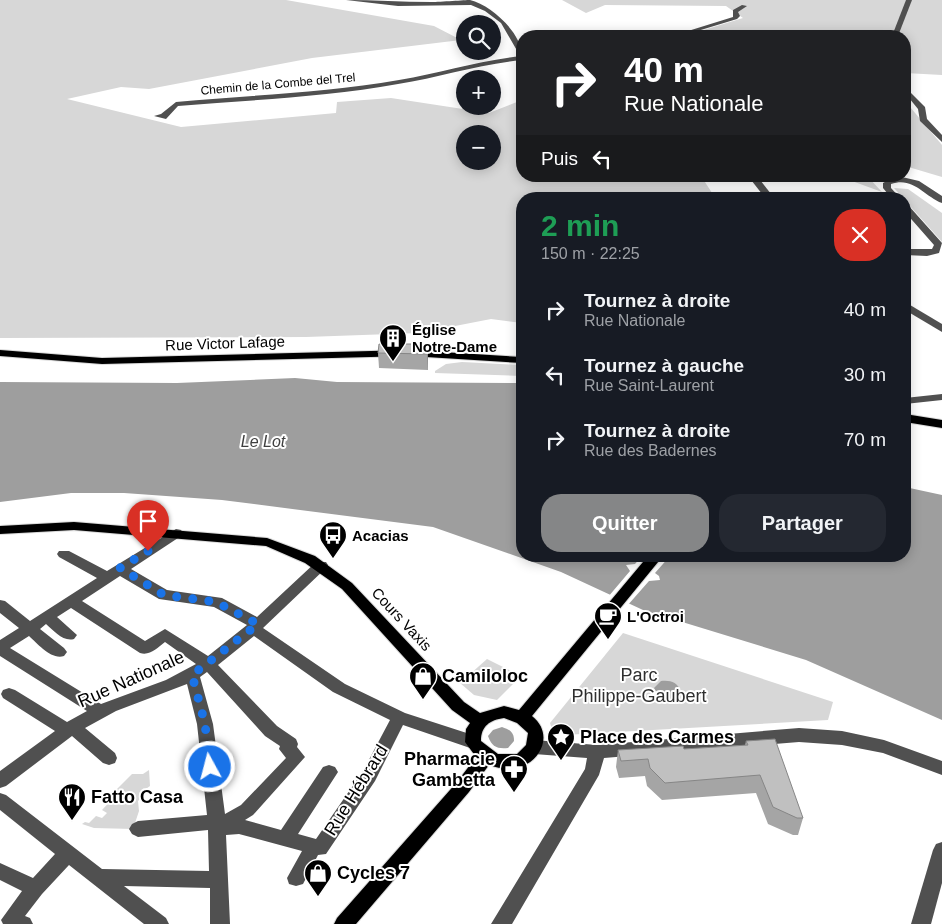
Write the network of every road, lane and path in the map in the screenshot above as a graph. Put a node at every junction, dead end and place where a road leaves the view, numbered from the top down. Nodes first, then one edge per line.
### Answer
1 (349, 0) edge
2 (465, 0) edge
3 (909, 0) edge
4 (472, 3) junction
5 (744, 6) dead end
6 (695, 30) edge
7 (897, 30) edge
8 (516, 42) edge
9 (516, 59) edge
10 (911, 96) edge
11 (158, 116) dead end
12 (942, 140) edge
13 (911, 181) edge
14 (757, 182) edge
15 (891, 182) edge
16 (765, 192) edge
17 (891, 192) edge
18 (942, 200) edge
19 (911, 214) edge
20 (911, 252) edge
21 (911, 309) edge
22 (942, 318) edge
23 (930, 322) junction
24 (942, 329) edge
25 (0, 353) edge
26 (516, 359) edge
27 (942, 397) edge
28 (911, 400) edge
29 (911, 419) edge
30 (942, 424) edge
31 (0, 532) edge
32 (176, 533) junction
33 (64, 554) dead end
34 (651, 562) edge
35 (321, 565) junction
36 (120, 568) junction
37 (107, 577) junction
38 (70, 600) junction
39 (0, 605) edge
40 (45, 616) junction
41 (255, 626) junction
42 (27, 628) junction
43 (69, 635) dead end
44 (0, 648) edge
45 (59, 652) dead end
46 (208, 664) junction
47 (192, 675) junction
48 (9, 694) dead end
49 (100, 711) junction
50 (399, 717) junction
51 (522, 717) junction
52 (479, 721) junction
53 (71, 729) junction
54 (473, 742) junction
55 (534, 747) junction
56 (598, 752) junction
57 (485, 757) junction
58 (109, 758) dead end
59 (942, 768) edge
60 (329, 772) dead end
61 (0, 781) edge
62 (0, 800) edge
63 (217, 825) junction
64 (138, 829) dead end
65 (285, 838) junction
66 (314, 846) junction
67 (942, 850) edge
68 (69, 852) junction
69 (0, 871) edge
70 (101, 877) junction
71 (296, 878) dead end
72 (218, 880) junction
73 (35, 888) junction
74 (22, 924) edge
75 (159, 924) edge
76 (220, 924) edge
77 (344, 924) edge
78 (500, 924) edge
79 (921, 924) edge

1 - 4 street
2 - 4 street
3 - 7 street
4 - 8 street
5 - 6 street
9 - 11 street, Chemin de la Combe del Trel
10 - 12 street
13 - 18 street
14 - 16 street
15 - 17 street
19 - 20 street
21 - 23 street
22 - 23 street
23 - 24 street
25 - 26 main road, Rue Victor Lafage
27 - 28 street
29 - 30 main road
31 - 32 main road, Cours Vaxis
32 - 35 main road, Cours Vaxis
32 - 36 street
33 - 37 street
34 - 51 main road
35 - 41 street, Rue Nationale
35 - 52 main road, Cours Vaxis
36 - 37 street
36 - 41 street
37 - 38 street
38 - 40 street
38 - 46 street
39 - 42 street
40 - 42 street
40 - 43 street
41 - 46 street, Rue Nationale
41 - 50 street
42 - 44 street
42 - 45 street
44 - 49 street
46 - 47 street, Rue Nationale
46 - 63 street
47 - 49 street, Rue Nationale
47 - 63 street
48 - 53 street
49 - 53 street, Rue Nationale
50 - 54 street
50 - 66 street, Rue Hébrard
51 - 52 main road
51 - 55 main road
52 - 54 main road
53 - 58 street
53 - 61 street, Rue Nationale
54 - 57 main road
55 - 56 street
55 - 57 main road
56 - 59 street
56 - 78 street
57 - 77 main road
60 - 65 street
62 - 68 street
63 - 64 street, Rue Hébrard
63 - 65 street, Rue Hébrard
63 - 72 street
65 - 66 street, Rue Hébrard
66 - 71 street
67 - 79 street
68 - 70 street
68 - 73 street
69 - 73 street
70 - 72 street
70 - 75 street
72 - 76 street
73 - 74 street

